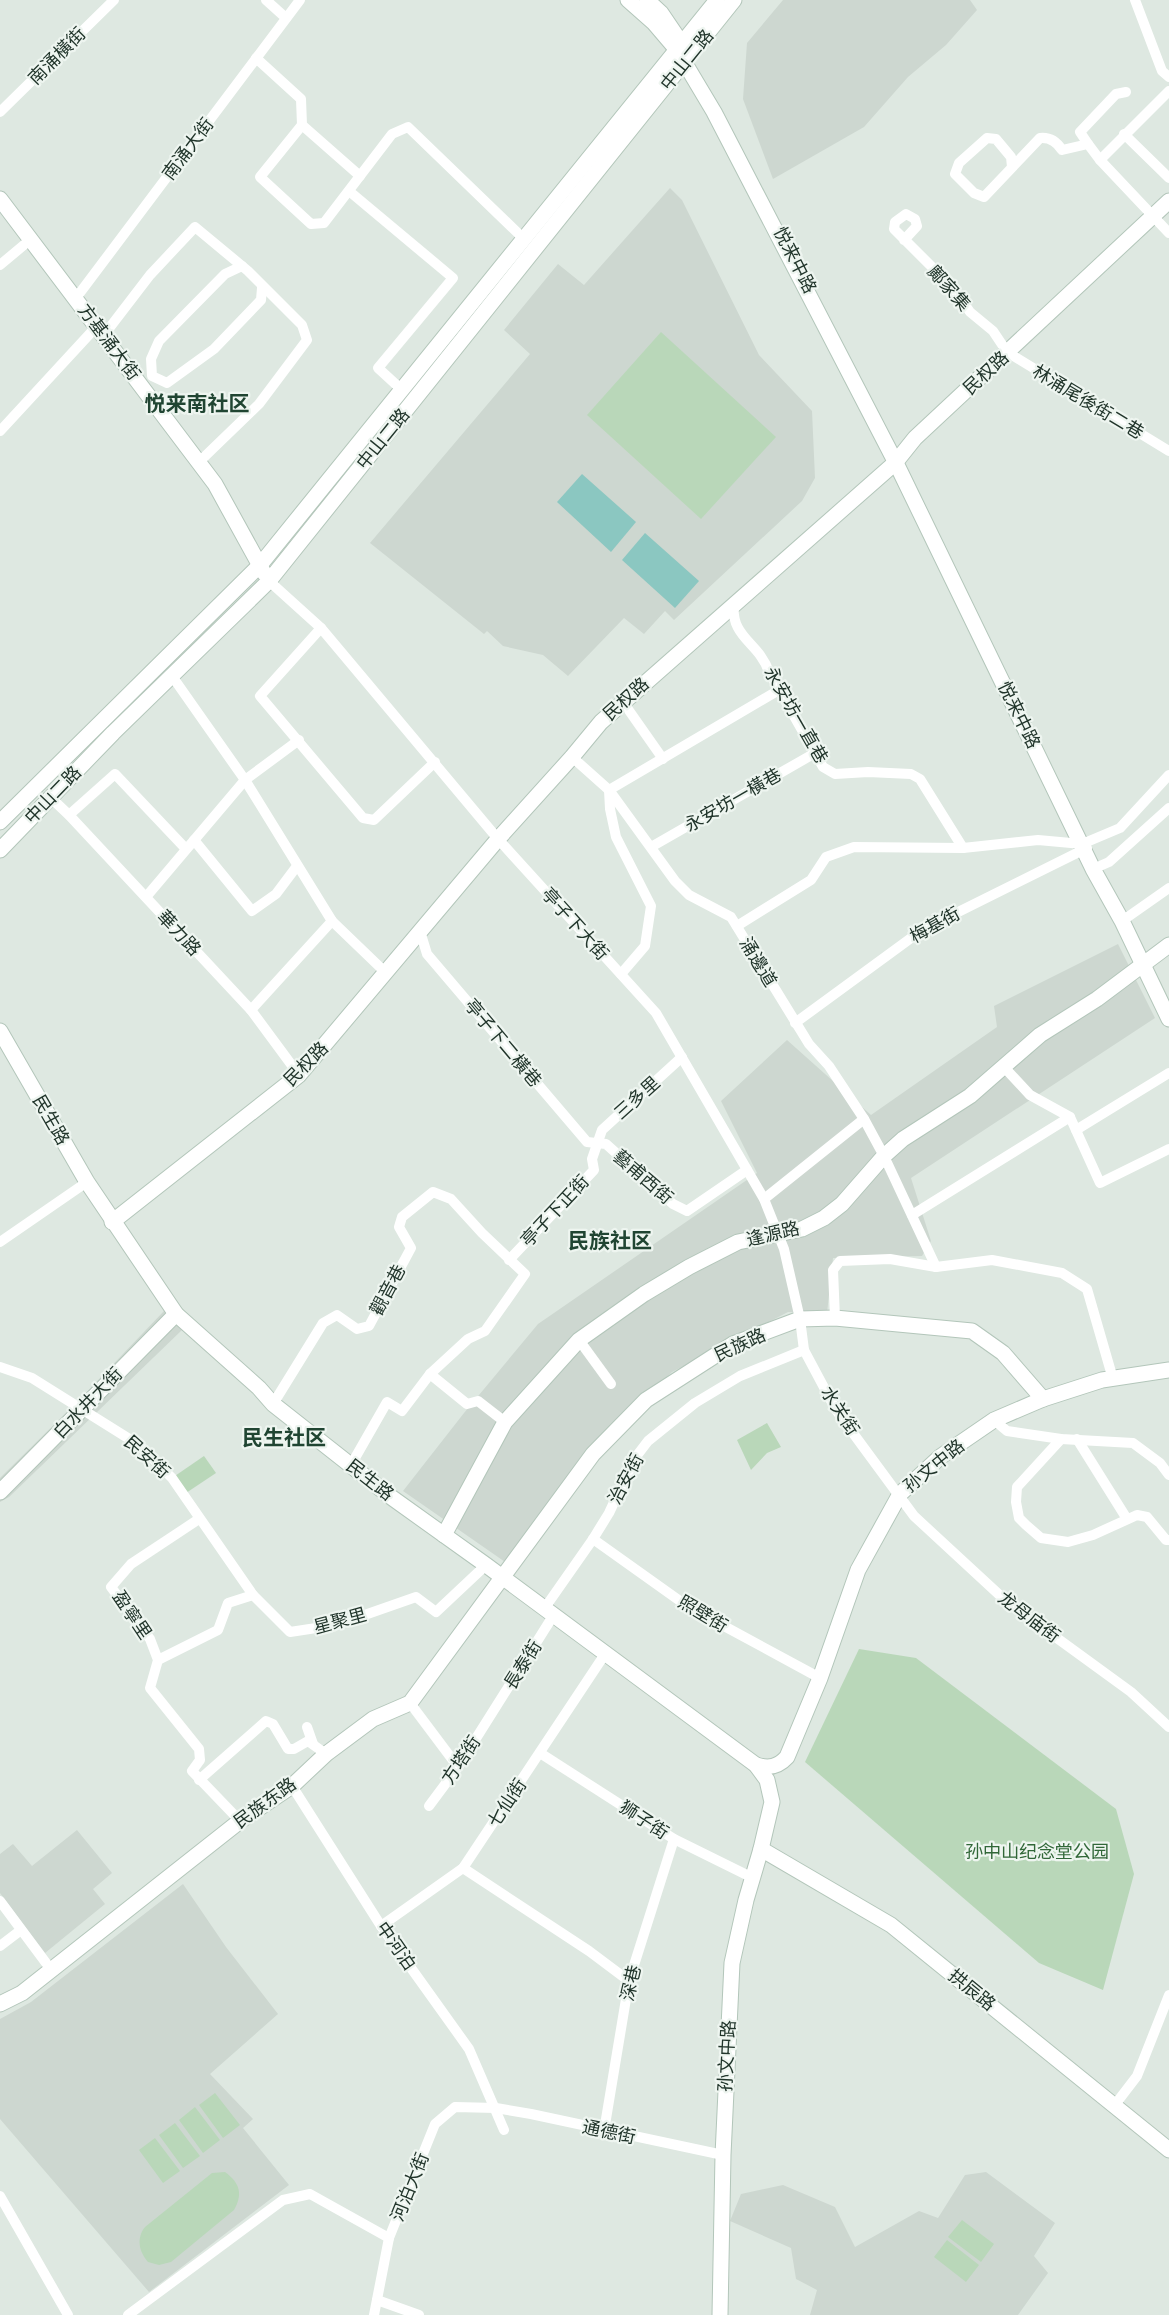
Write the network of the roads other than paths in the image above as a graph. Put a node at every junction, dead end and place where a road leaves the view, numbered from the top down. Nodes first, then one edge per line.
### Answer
1 (114, 0) edge
2 (266, 0) edge
3 (300, 0) edge
4 (628, 0) edge
5 (646, 0) edge
6 (717, 0) edge
7 (735, 0) edge
8 (1135, 0) edge
9 (286, 18) junction
10 (684, 53) junction
11 (256, 58) junction
12 (1169, 77) edge
13 (1169, 91) edge
14 (1126, 92) dead end
15 (0, 112) edge
16 (302, 125) junction
17 (1124, 134) junction
18 (1088, 144) junction
19 (1100, 160) junction
20 (1012, 167) junction
21 (360, 176) junction
22 (1169, 178) edge
23 (349, 191) junction
24 (0, 199) edge
25 (1169, 201) edge
26 (1154, 215) junction
27 (1169, 233) edge
28 (31, 239) junction
29 (524, 239) junction
30 (904, 240) junction
31 (0, 265) edge
32 (242, 266) junction
33 (262, 288) junction
34 (76, 298) junction
35 (100, 331) junction
36 (1007, 352) junction
37 (147, 381) junction
38 (402, 390) junction
39 (0, 431) edge
40 (1169, 451) edge
41 (199, 462) junction
42 (896, 463) junction
43 (260, 565) junction
44 (268, 581) junction
45 (734, 603) junction
46 (321, 628) junction
47 (172, 676) junction
48 (779, 690) junction
49 (623, 702) junction
50 (299, 740) junction
51 (815, 753) junction
52 (572, 757) junction
53 (663, 759) junction
54 (435, 762) junction
55 (1169, 775) edge
56 (245, 780) junction
57 (609, 790) junction
58 (50, 797) junction
59 (1139, 808) junction
60 (1169, 808) edge
61 (69, 815) junction
62 (0, 822) edge
63 (1155, 822) junction
64 (498, 839) junction
65 (194, 840) junction
66 (651, 847) junction
67 (1084, 847) junction
68 (963, 848) junction
69 (186, 849) junction
70 (0, 850) edge
71 (297, 866) junction
72 (1093, 869) junction
73 (1169, 888) edge
74 (146, 897) junction
75 (332, 921) junction
76 (1122, 921) junction
77 (737, 927) junction
78 (420, 931) junction
79 (1169, 945) edge
80 (1142, 965) junction
81 (385, 972) junction
82 (621, 974) junction
83 (251, 1010) junction
84 (1169, 1020) edge
85 (795, 1023) junction
86 (0, 1031) edge
87 (682, 1058) junction
88 (1004, 1067) junction
89 (1169, 1073) edge
90 (299, 1075) junction
91 (1070, 1117) junction
92 (864, 1119) junction
93 (1076, 1130) junction
94 (598, 1143) junction
95 (1169, 1149) edge
96 (884, 1156) junction
97 (747, 1170) junction
98 (87, 1182) junction
99 (765, 1199) junction
100 (912, 1215) junction
101 (112, 1222) junction
102 (778, 1232) junction
103 (0, 1242) edge
104 (509, 1260) junction
105 (936, 1267) junction
106 (176, 1314) junction
107 (835, 1318) junction
108 (800, 1319) junction
109 (579, 1340) junction
110 (804, 1350) junction
111 (0, 1367) edge
112 (1169, 1370) edge
113 (430, 1374) junction
114 (1113, 1378) junction
115 (611, 1384) dead end
116 (1043, 1399) junction
117 (273, 1404) junction
118 (82, 1409) junction
119 (993, 1420) junction
120 (505, 1422) junction
121 (1061, 1438) junction
122 (1077, 1439) junction
123 (351, 1465) junction
124 (1169, 1475) edge
125 (0, 1492) edge
126 (900, 1494) junction
127 (1127, 1518) junction
128 (199, 1519) junction
129 (444, 1535) junction
130 (593, 1539) junction
131 (1169, 1540) edge
132 (486, 1565) junction
133 (504, 1578) junction
134 (253, 1594) junction
135 (549, 1612) junction
136 (605, 1654) junction
137 (158, 1660) junction
138 (820, 1678) junction
139 (410, 1703) junction
140 (492, 1714) joint
141 (307, 1727) dead end
142 (1169, 1727) edge
143 (313, 1744) junction
144 (540, 1753) junction
145 (326, 1755) junction
146 (756, 1765) junction
147 (458, 1767) junction
148 (200, 1780) junction
149 (292, 1786) junction
150 (429, 1806) dead end
151 (240, 1821) junction
152 (674, 1839) junction
153 (761, 1849) junction
154 (463, 1868) junction
155 (753, 1878) junction
156 (0, 1901) edge
157 (381, 1926) junction
158 (21, 1930) junction
159 (0, 1946) edge
160 (52, 1971) junction
161 (629, 1982) junction
162 (1169, 1995) edge
163 (0, 2004) edge
164 (1114, 2106) junction
165 (495, 2108) junction
166 (504, 2130) dead end
167 (604, 2131) junction
168 (1164, 2139) edge
169 (1169, 2148) edge
170 (723, 2155) junction
171 (0, 2196) edge
172 (388, 2238) junction
173 (377, 2300) junction
174 (68, 2315) edge
175 (128, 2315) edge
176 (374, 2315) edge
177 (419, 2315) edge
178 (720, 2315) edge

1 - 15 street, 南涌橫街
2 - 9 street
3 - 9 street, 南涌大街
4 - 10 street
5 - 10 street
6 - 10 street, 中山二路
7 - 10 street, 中山二路
8 - 12 street
9 - 11 street, 南涌大街
10 - 29 street, 中山二路
10 - 42 street, 悦来中路
10 - 44 street, 中山二路
11 - 16 street
11 - 34 street, 南涌大街
13 - 17 street
14 - 18 street
16 - 21 street
16 - 23 street
17 - 19 street
17 - 22 street
18 - 19 street
18 - 20 street
19 - 26 street
20 - 20 street
21 - 23 street
21 - 29 street
23 - 38 street
24 - 28 street, 方基涌大街
25 - 26 street, 民权路
26 - 27 street
26 - 36 street, 民权路
28 - 31 street
28 - 34 street, 方基涌大街
29 - 38 street, 中山二路
30 - 30 street, 鄺家集
30 - 36 street, 鄺家集
32 - 33 street
32 - 35 street
32 - 37 street
33 - 37 street
33 - 41 street
34 - 35 street, 方基涌大街
35 - 37 street, 方基涌大街
35 - 39 street
36 - 40 street, 林涌尾後街二巷
36 - 42 street, 民权路
37 - 41 street, 方基涌大街
38 - 43 street, 中山二路
41 - 43 street, 方基涌大街
42 - 45 street, 民权路
42 - 67 street, 悦来中路
43 - 44 street, 方基涌大街
43 - 62 street, 中山二路
44 - 46 street, 亭子下大街
44 - 47 street, 中山二路
45 - 48 street, 永安坊一直巷
45 - 49 street, 民权路
46 - 50 street
46 - 54 street, 亭子下大街
47 - 56 street
47 - 58 street, 中山二路
48 - 51 street, 永安坊一直巷
48 - 53 street
49 - 52 street, 民权路
49 - 53 street
50 - 54 street
50 - 56 street
51 - 66 street, 永安坊一橫巷
51 - 68 street, 永安坊一直巷
52 - 57 street, 涌邊道
52 - 64 street, 民权路
53 - 57 street
54 - 64 street, 亭子下大街
55 - 59 street, 梅基街
56 - 65 street
56 - 71 street
57 - 66 street, 涌邊道
57 - 82 street
58 - 61 street, 華力路
58 - 70 street, 中山二路
59 - 63 street
59 - 67 street, 梅基街
60 - 63 street
61 - 69 street
61 - 74 street, 華力路
63 - 72 street
64 - 78 street, 民权路
64 - 82 street, 亭子下大街
65 - 69 street
65 - 71 street
66 - 77 street, 涌邊道
67 - 68 street
67 - 72 street, 悦来中路
67 - 85 street, 梅基街
68 - 77 street
69 - 74 street
71 - 75 street
72 - 76 street, 悦来中路
73 - 76 street
74 - 83 street, 華力路
75 - 81 street
75 - 83 street
76 - 80 street, 悦来中路
77 - 85 street, 涌邊道
78 - 81 street, 民权路
78 - 94 street, 亭子下二橫巷
79 - 80 street, 逢源路
80 - 84 street, 悦来中路
80 - 88 street, 逢源路
81 - 90 street, 民权路
82 - 87 street, 亭子下大街
83 - 90 street, 華力路
85 - 92 street, 涌邊道
86 - 98 street, 民生路
87 - 94 street, 三多里
87 - 97 street, 亭子下大街
88 - 91 street
88 - 96 street, 逢源路
89 - 93 street
90 - 101 street, 民权路
91 - 93 street
91 - 100 street
92 - 96 street, 涌邊道
92 - 99 street
93 - 95 street
94 - 97 street, 藝甫西街
94 - 104 street, 亭子下正街
96 - 100 street, 涌邊道
96 - 102 street, 逢源路
97 - 99 street, 亭子下大街
98 - 101 street, 民生路
98 - 103 street
99 - 102 street, 亭子下大街
100 - 105 street, 涌邊道
101 - 106 street, 民生路
102 - 108 street, 亭子下大街
102 - 109 street, 逢源路
104 - 113 street, 亭子下正街
104 - 117 street, 觀音巷
105 - 107 street
105 - 114 street
106 - 117 street, 民生路
106 - 118 street, 白水井大街
107 - 108 street, 民族路
107 - 116 street, 民族路
108 - 110 street, 水关街
108 - 133 street, 民族路
109 - 115 street
109 - 120 street, 逢源路
110 - 126 street, 水关街
110 - 130 street, 治安街
111 - 118 street, 民安街
112 - 114 street, 孙文中路
113 - 120 street
113 - 123 street, 亭子下正街
114 - 116 street, 孙文中路
116 - 119 street, 孙文中路
117 - 123 street, 民生路
118 - 125 street, 白水井大街
118 - 128 street, 民安街
119 - 121 street
119 - 126 street, 孙文中路
120 - 129 street, 逢源路
121 - 122 street
121 - 127 street
122 - 124 street
122 - 127 street
123 - 129 street, 民生路
126 - 138 street, 孙文中路
126 - 142 street, 龙母庙街
127 - 131 street
128 - 134 street, 民安街
128 - 137 street, 盈寧里
129 - 132 street, 民生路
130 - 135 street, 治安街
130 - 138 street, 照壁街
132 - 133 street, 民生路
132 - 134 street, 星聚里
133 - 135 street, 民生路
133 - 139 street, 民族东路
134 - 137 street
135 - 136 street, 民生路
135 - 140 street, 長泰街
136 - 144 street, 七仙街
136 - 146 street, 民生路
137 - 148 street, 盈寧里
138 - 146 street, 孙文中路
139 - 145 street, 民族东路
139 - 147 street
140 - 147 street, 方塔街
141 - 143 street
143 - 145 street
143 - 148 street
144 - 152 street, 狮子街
144 - 154 street, 七仙街
145 - 149 street, 民族东路
146 - 153 street, 孙文中路
147 - 150 street, 方塔街
148 - 151 street
149 - 151 street, 民族东路
149 - 157 street, 中河泊
151 - 160 street, 民族东路
152 - 155 street, 狮子街
152 - 161 street, 深巷
153 - 155 street, 孙文中路
153 - 164 street, 拱辰路
154 - 157 street, 七仙街
154 - 161 street
155 - 170 street, 孙文中路
156 - 158 street
157 - 165 street, 中河泊
158 - 159 street
158 - 160 street
160 - 163 street, 民族东路
161 - 167 street, 深巷
162 - 164 street
164 - 168 street, 拱辰路
165 - 166 street, 中河泊
165 - 167 street, 通德街
165 - 172 street, 河泊大街
167 - 170 street, 通德街
168 - 169 street, 拱辰路
170 - 178 street, 孙文中路
171 - 174 street
172 - 173 street, 河泊大街
172 - 175 street
173 - 176 street, 河泊大街
173 - 177 street

